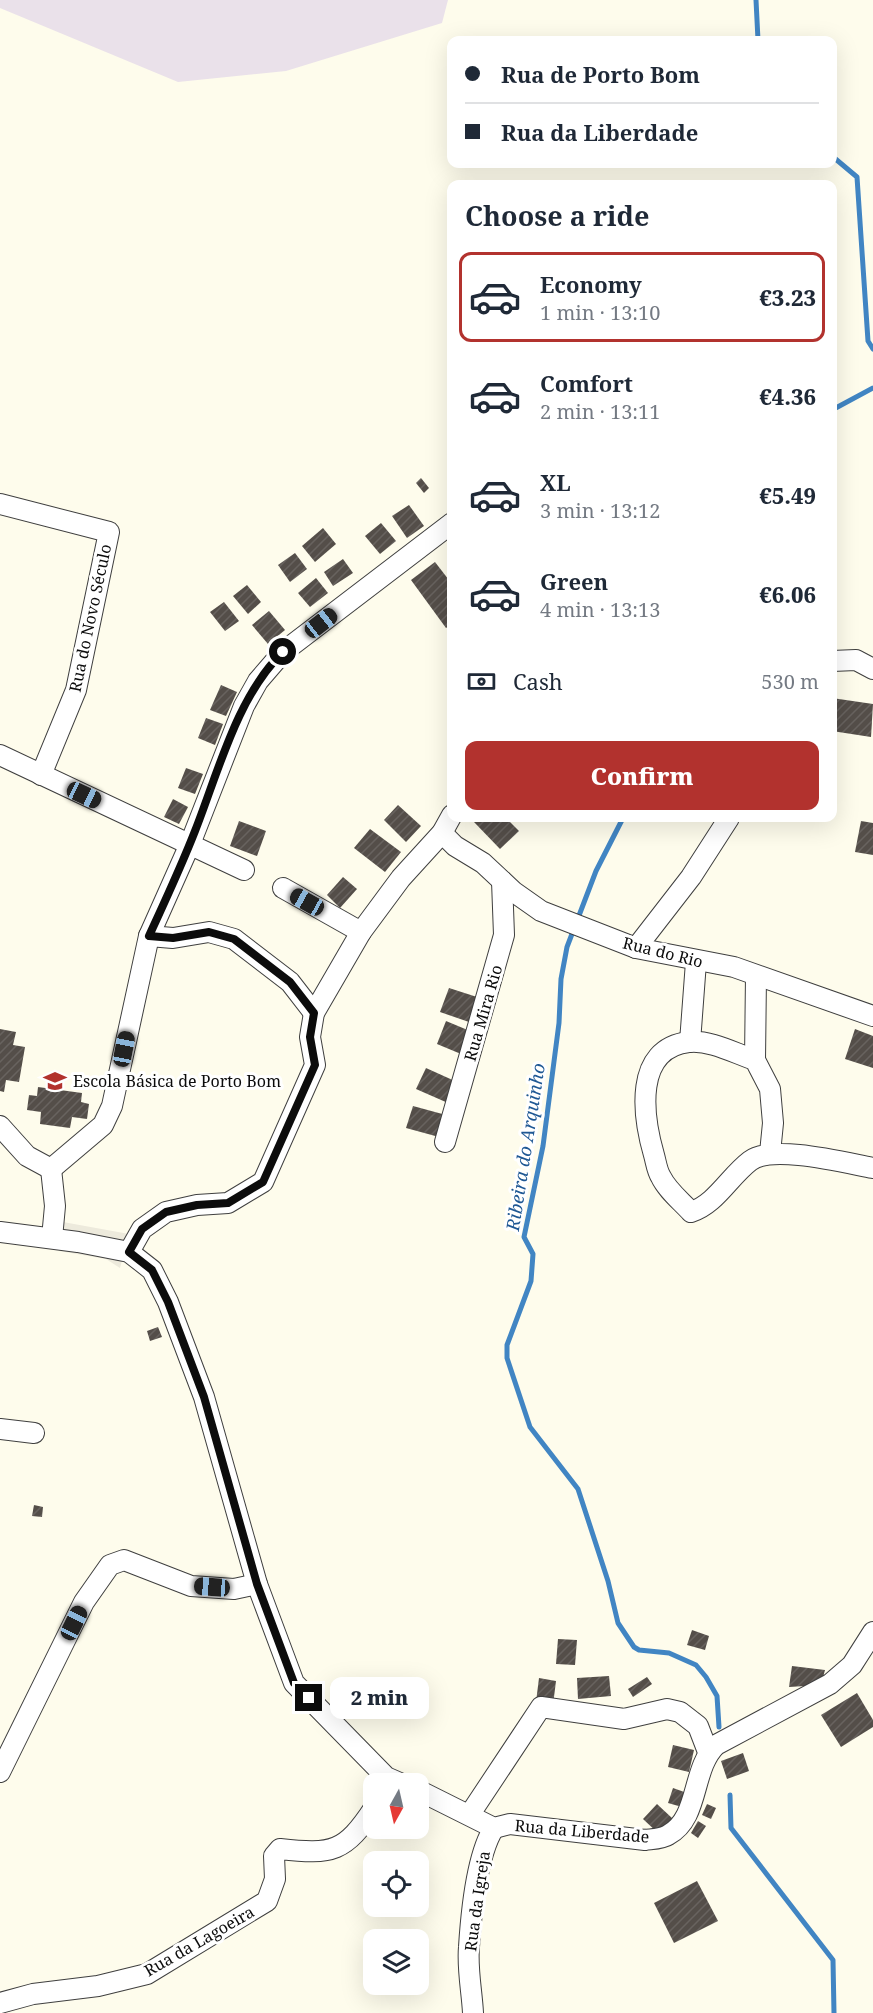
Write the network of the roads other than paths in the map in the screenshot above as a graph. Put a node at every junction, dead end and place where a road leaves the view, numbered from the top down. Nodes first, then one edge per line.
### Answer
1 (0, 504) edge
2 (447, 527) edge
3 (837, 656) edge
4 (873, 669) edge
5 (0, 755) edge
6 (41, 775) junction
7 (448, 822) edge
8 (726, 822) edge
9 (442, 833) junction
10 (190, 844) junction
11 (244, 870) dead end
12 (502, 881) junction
13 (283, 888) dead end
14 (361, 932) junction
15 (149, 936) junction
16 (636, 948) junction
17 (696, 962) junction
18 (756, 976) junction
19 (314, 1013) junction
20 (873, 1016) edge
21 (690, 1042) junction
22 (755, 1060) junction
23 (0, 1126) edge
24 (445, 1142) dead end
25 (770, 1153) junction
26 (873, 1168) edge
27 (51, 1169) junction
28 (0, 1232) edge
29 (52, 1238) junction
30 (129, 1252) junction
31 (0, 1429) edge
32 (33, 1433) dead end
33 (257, 1584) junction
34 (873, 1632) edge
35 (866, 1658) edge
36 (708, 1752) junction
37 (0, 1772) edge
38 (382, 1773) edge
39 (429, 1795) edge
40 (470, 1814) junction
41 (363, 1824) edge
42 (494, 1828) junction
43 (0, 2003) edge
44 (473, 2013) edge

1 - 6 street, Rua do Novo Século
2 - 10 street
3 - 4 street
5 - 6 street
6 - 10 street
7 - 9 street
8 - 16 street
9 - 12 street, Rua do Rio
9 - 14 street
10 - 11 street
10 - 15 street
12 - 16 street, Rua do Rio
12 - 24 street, Rua Mira Rio
13 - 14 street
14 - 19 street
15 - 19 street
15 - 27 street
16 - 17 street, Rua do Rio
17 - 18 street, Rua do Rio
17 - 21 street
18 - 20 street, Rua do Rio
18 - 22 street
19 - 30 street
21 - 22 street
21 - 25 street
22 - 25 street
23 - 27 street
25 - 26 street
27 - 29 street
28 - 29 street
29 - 30 street
30 - 33 street
31 - 32 street
33 - 37 street
33 - 38 street
34 - 35 street
35 - 36 street
36 - 40 street
36 - 42 street, Rua da Liberdade
39 - 40 street, Rua da Liberdade
40 - 42 street, Rua da Liberdade
41 - 43 street, Rua da Lagoeira
42 - 44 street, Rua da Igreja

